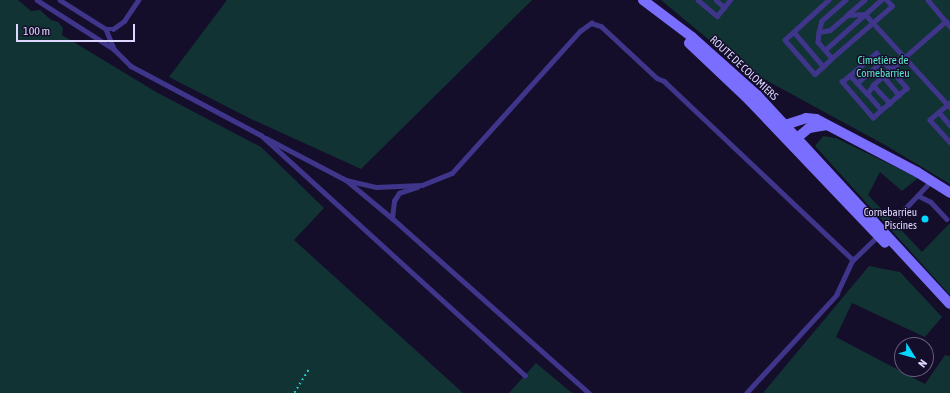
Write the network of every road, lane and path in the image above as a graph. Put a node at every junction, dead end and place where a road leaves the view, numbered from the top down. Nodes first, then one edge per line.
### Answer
1 (37, 0) edge
2 (60, 0) edge
3 (138, 0) edge
4 (698, 0) edge
5 (716, 0) edge
6 (730, 0) edge
7 (829, 0) edge
8 (846, 0) edge
9 (864, 0) edge
10 (881, 0) edge
11 (886, 0) edge
12 (928, 0) edge
13 (646, 2) edge
14 (724, 7) junction
15 (865, 14) junction
16 (847, 15) junction
17 (873, 22) junction
18 (946, 22) junction
19 (950, 26) edge
20 (106, 29) junction
21 (794, 32) junction
22 (819, 32) junction
23 (114, 49) junction
24 (825, 50) junction
25 (905, 57) junction
26 (832, 58) junction
27 (883, 60) junction
28 (823, 66) junction
29 (891, 69) junction
30 (850, 76) junction
31 (883, 76) junction
32 (857, 83) junction
33 (873, 85) junction
34 (868, 94) junction
35 (899, 95) junction
36 (890, 103) junction
37 (949, 105) edge
38 (881, 110) junction
39 (939, 112) junction
40 (827, 125) junction
41 (950, 125) edge
42 (785, 130) junction
43 (261, 135) junction
44 (797, 138) junction
45 (950, 142) edge
46 (346, 180) junction
47 (931, 181) junction
48 (422, 185) junction
49 (950, 193) edge
50 (919, 196) junction
51 (899, 215) dead end
52 (392, 218) junction
53 (947, 219) dead end
54 (878, 236) junction
55 (853, 260) junction
56 (950, 304) edge
57 (950, 312) edge
58 (309, 369) dead end
59 (525, 376) dead end
60 (294, 393) edge
61 (590, 393) edge
62 (748, 393) edge

1 - 23 lane
2 - 20 lane
3 - 20 lane
4 - 14 lane
5 - 14 lane
6 - 14 lane
7 - 21 lane
8 - 22 lane
9 - 16 lane
10 - 15 lane
11 - 17 lane
12 - 18 lane
13 - 42 main road, ROUTE DE COLOMIERS
15 - 16 lane
15 - 17 lane
15 - 24 lane
16 - 22 lane
17 - 25 lane
17 - 26 lane
18 - 19 lane
18 - 25 lane
20 - 23 lane
21 - 28 lane
21 - 28 lane
22 - 24 lane
23 - 43 lane
24 - 26 lane
25 - 29 lane
25 - 37 lane
26 - 28 lane
27 - 29 lane
27 - 30 lane
27 - 32 lane
29 - 31 lane
29 - 35 lane
30 - 32 lane
30 - 38 lane
31 - 33 lane
31 - 35 lane
32 - 34 lane
33 - 34 lane
33 - 36 lane
34 - 38 lane
35 - 36 lane
36 - 38 lane
37 - 39 lane
39 - 41 lane
39 - 45 lane
40 - 42 main road
40 - 44 main road
40 - 47 main road
42 - 44 main road
42 - 54 main road, ROUTE DE COLOMIERS
43 - 46 lane
43 - 59 lane
44 - 56 main road
46 - 48 lane
46 - 52 lane
47 - 49 main road
47 - 50 lane
48 - 52 lane
48 - 55 lane
50 - 51 lane
50 - 53 lane
52 - 61 lane
54 - 55 lane
54 - 57 main road, ROUTE DE COLOMIERS
55 - 62 lane
58 - 60 path

